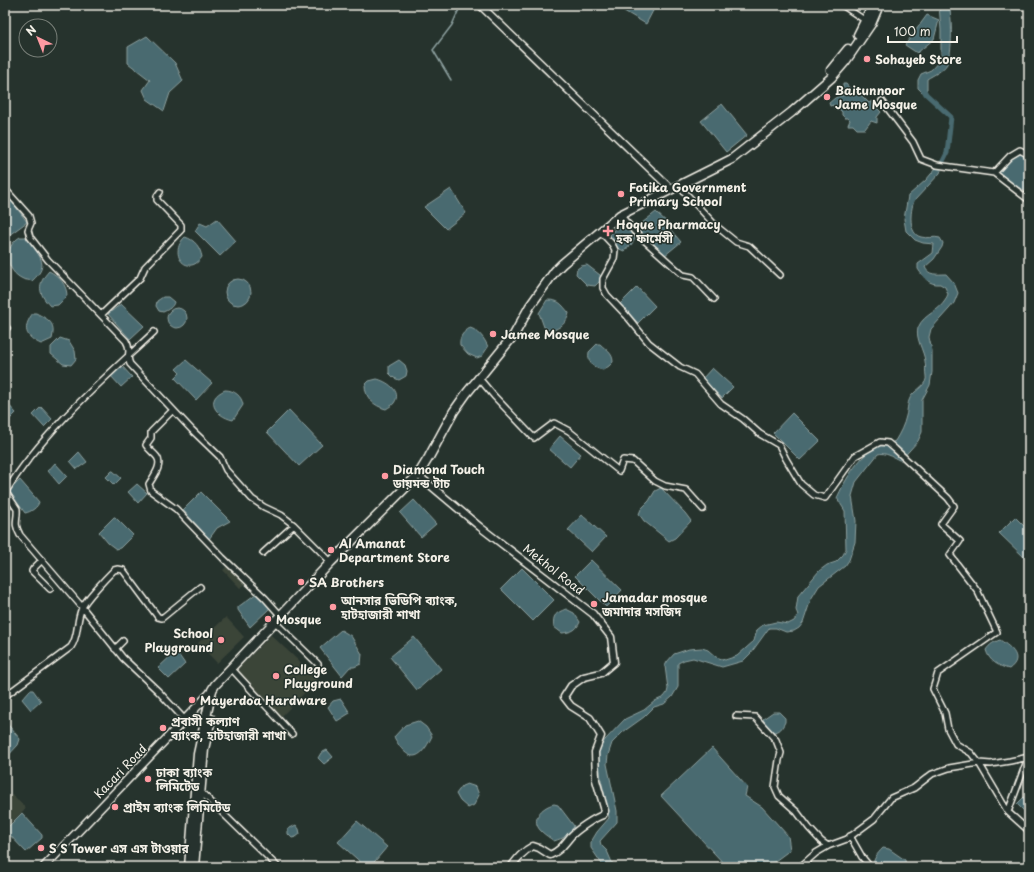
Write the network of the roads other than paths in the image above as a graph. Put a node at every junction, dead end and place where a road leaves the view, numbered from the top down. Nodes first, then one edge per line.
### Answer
1 (480, 5) edge
2 (842, 5) edge
3 (874, 5) edge
4 (879, 5) edge
5 (869, 22) junction
6 (882, 101) dead end
7 (1029, 155) edge
8 (994, 173) junction
9 (675, 187) junction
10 (5, 190) edge
11 (160, 192) dead end
12 (1029, 200) edge
13 (620, 215) junction
14 (600, 231) junction
15 (780, 275) dead end
16 (714, 299) dead end
17 (101, 315) junction
18 (154, 332) dead end
19 (128, 357) junction
20 (478, 377) junction
21 (173, 410) junction
22 (418, 475) junction
23 (5, 492) edge
24 (703, 509) dead end
25 (294, 525) junction
26 (263, 553) dead end
27 (42, 560) junction
28 (331, 562) junction
29 (200, 587) dead end
30 (50, 588) dead end
31 (82, 607) junction
32 (281, 616) junction
33 (275, 622) junction
34 (123, 641) dead end
35 (115, 649) junction
36 (318, 664) dead end
37 (231, 668) junction
38 (215, 691) junction
39 (5, 696) edge
40 (736, 716) dead end
41 (185, 720) junction
42 (207, 722) junction
43 (292, 734) dead end
44 (1029, 757) edge
45 (979, 763) junction
46 (201, 792) junction
47 (1008, 812) junction
48 (1029, 831) edge
49 (850, 836) junction
50 (828, 846) junction
51 (44, 867) edge
52 (189, 867) edge
53 (194, 867) edge
54 (278, 867) edge
55 (511, 867) edge
56 (800, 867) edge
57 (870, 867) edge

1 - 9 street
2 - 5 street
3 - 5 highway
4 - 5 highway
5 - 9 highway
6 - 8 street
7 - 8 street
8 - 12 street
9 - 13 highway
9 - 15 street
10 - 17 street
11 - 17 street
13 - 14 highway
13 - 16 street
14 - 20 highway
14 - 45 street
17 - 19 street
18 - 19 street
19 - 21 street
19 - 23 street
20 - 22 highway
20 - 24 street
21 - 25 street
21 - 32 street
22 - 28 highway
22 - 55 street, Mekhol Road
23 - 27 street
25 - 26 street
25 - 28 street
27 - 30 street
27 - 31 street
28 - 32 highway
29 - 31 street
31 - 35 street
31 - 39 street
32 - 33 highway
33 - 36 street
33 - 37 highway
34 - 35 street
35 - 41 street
37 - 38 highway
37 - 43 street
38 - 41 main road, Kacari Road
38 - 42 highway
40 - 50 street
41 - 51 main road, Kacari Road
42 - 46 highway
42 - 52 highway
44 - 45 street
44 - 47 street
45 - 47 street
45 - 49 street
46 - 53 highway
46 - 54 street
47 - 48 street
49 - 50 street
49 - 57 street
50 - 56 street

